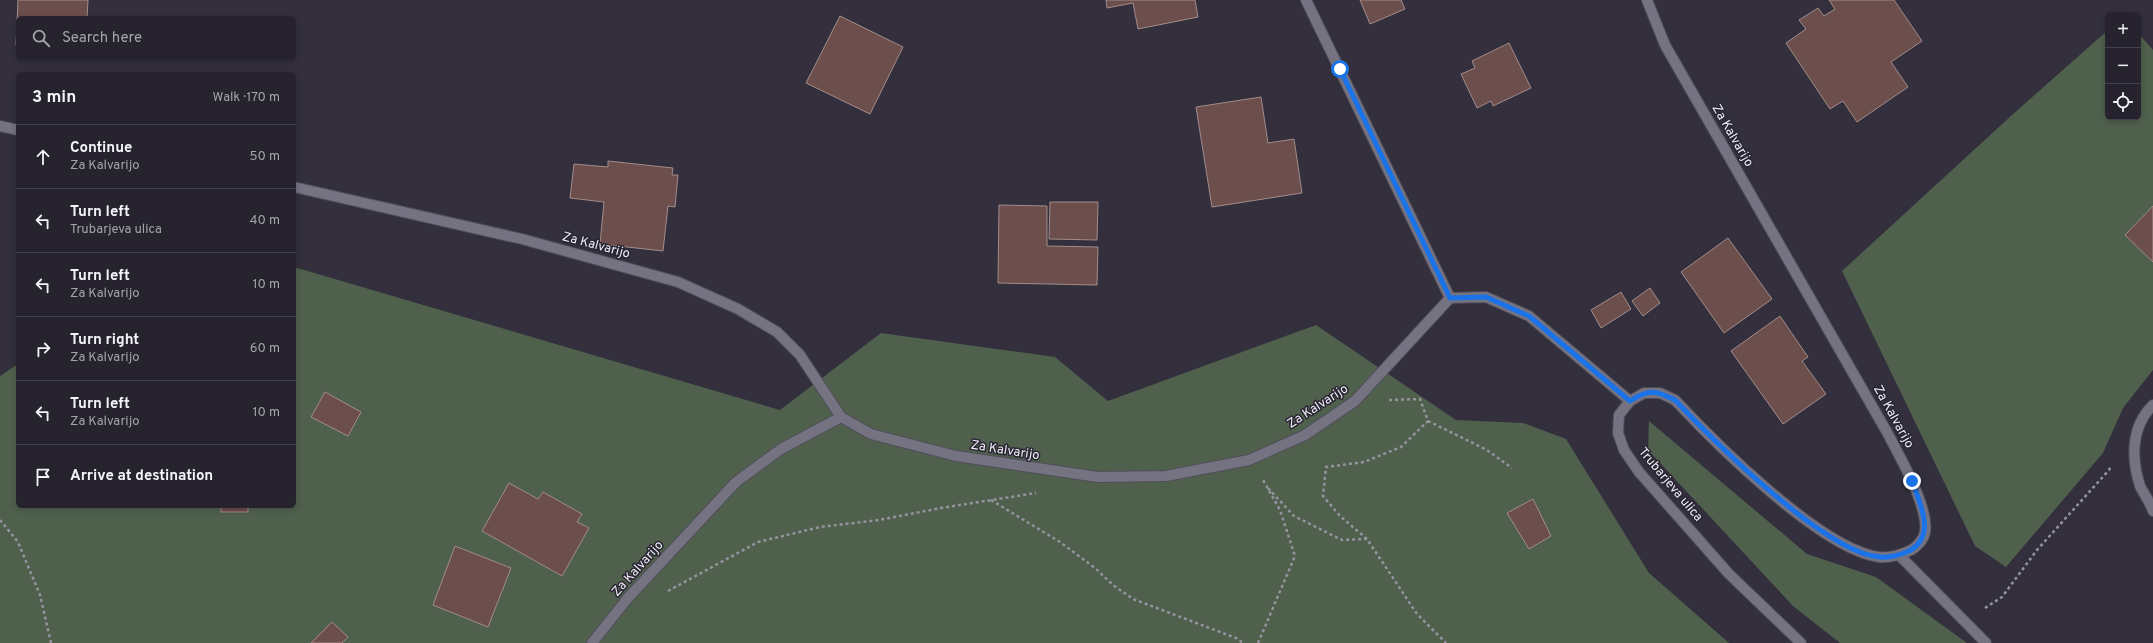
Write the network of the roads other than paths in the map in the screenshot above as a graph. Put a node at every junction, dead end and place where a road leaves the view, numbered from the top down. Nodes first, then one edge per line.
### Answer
1 (1306, 0) edge
2 (1647, 0) edge
3 (0, 126) edge
4 (16, 130) edge
5 (296, 187) edge
6 (1450, 298) junction
7 (1630, 401) junction
8 (2153, 405) edge
9 (841, 417) junction
10 (2153, 511) edge
11 (1900, 556) junction
12 (592, 643) edge
13 (1801, 643) edge
14 (1986, 643) edge

1 - 6 street
2 - 11 street, Za Kalvarijo
3 - 4 street
5 - 9 street, Za Kalvarijo
6 - 7 street
6 - 9 street, Za Kalvarijo
7 - 11 street, Za Kalvarijo
7 - 13 street, Trubarjeva ulica
8 - 10 street
9 - 12 street, Za Kalvarijo
11 - 14 street

